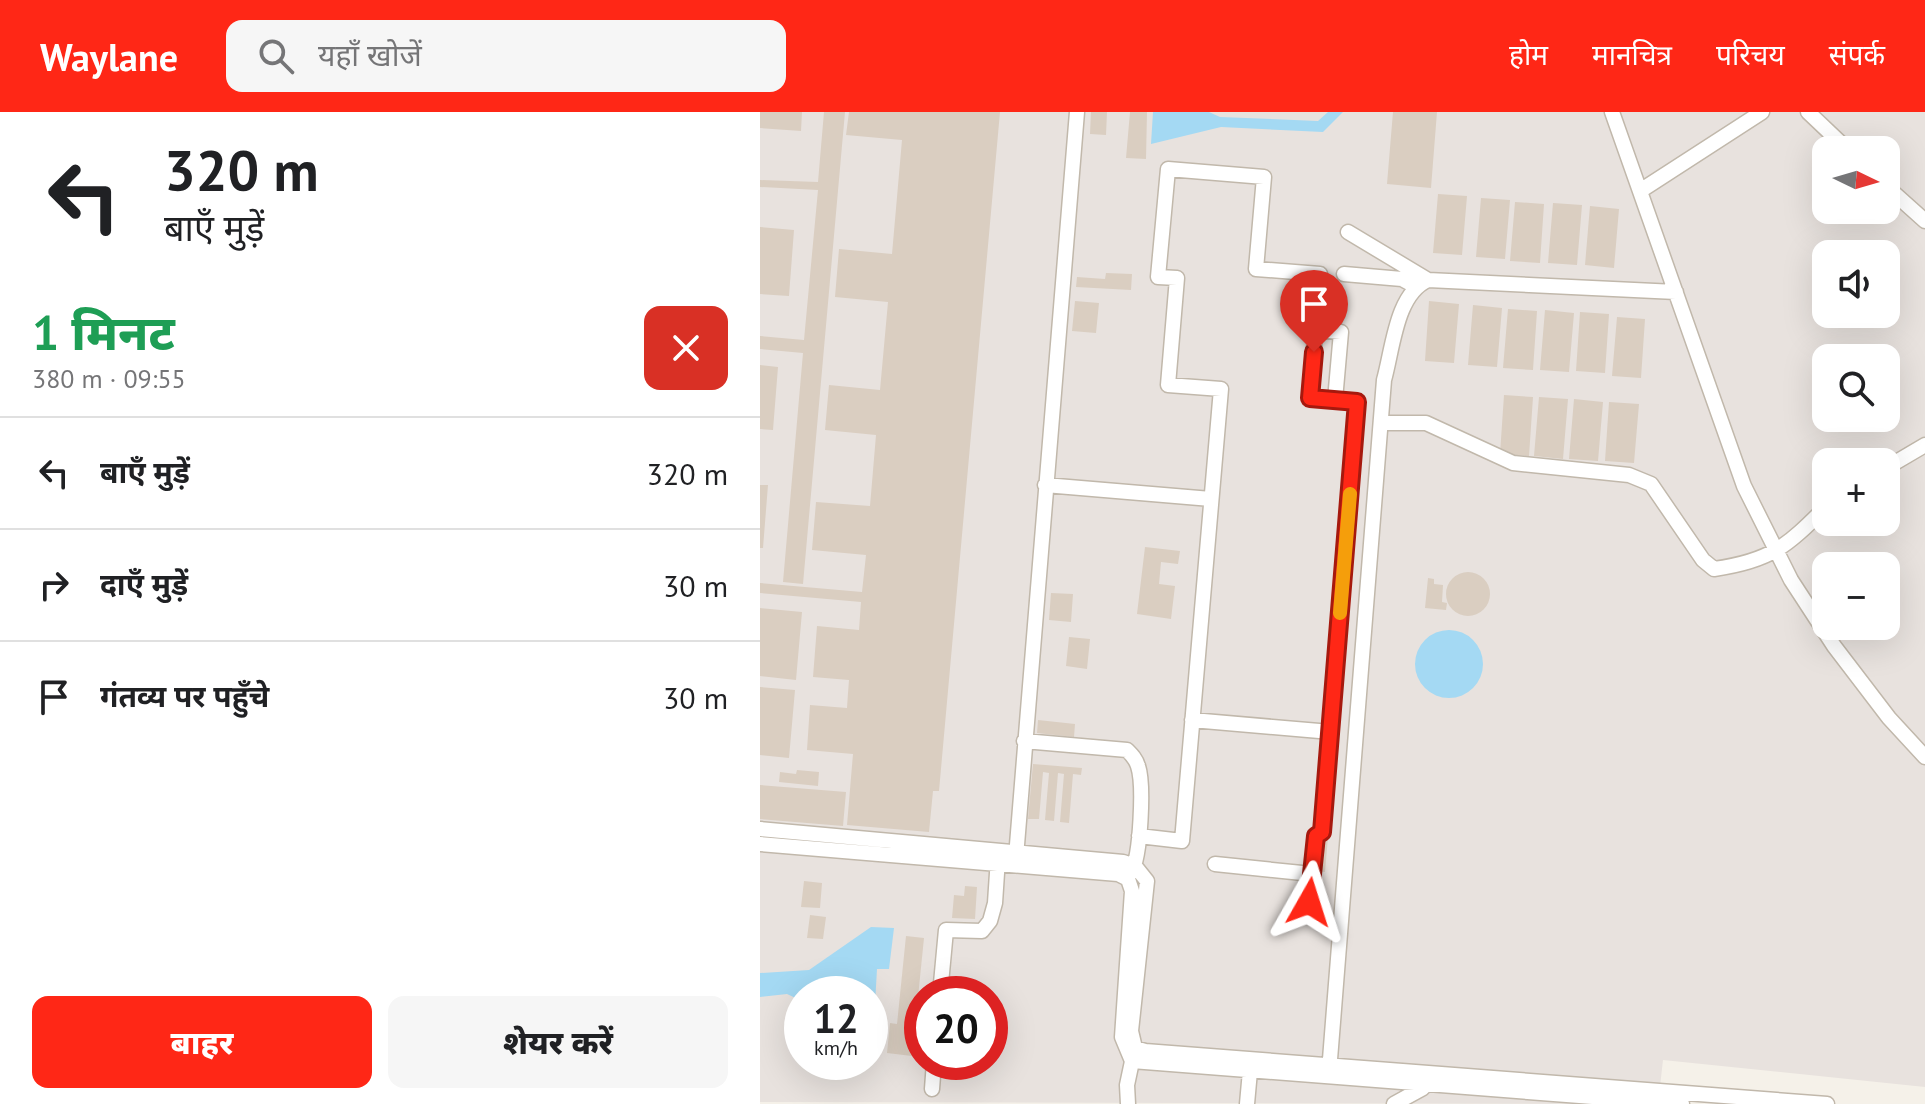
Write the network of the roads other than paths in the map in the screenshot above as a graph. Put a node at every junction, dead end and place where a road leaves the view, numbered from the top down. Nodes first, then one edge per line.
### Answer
1 (1077, 112) edge
2 (1612, 112) edge
3 (1762, 112) edge
4 (1808, 112) edge
5 (1833, 136) edge
6 (1640, 191) junction
7 (1900, 199) edge
8 (1925, 221) edge
9 (1348, 232) dead end
10 (1344, 274) dead end
11 (1422, 283) junction
12 (1676, 292) junction
13 (1316, 330) junction
14 (1335, 400) junction
15 (1381, 423) junction
16 (1925, 445) edge
17 (1900, 460) edge
18 (1045, 485) junction
19 (1211, 499) junction
20 (1812, 519) edge
21 (1777, 550) junction
22 (1192, 720) junction
23 (1331, 732) junction
24 (1024, 741) junction
25 (1925, 757) edge
26 (760, 829) edge
27 (1139, 836) junction
28 (760, 844) edge
29 (998, 857) junction
30 (1016, 858) junction
31 (1215, 864) dead end
32 (1132, 873) junction
33 (1312, 874) junction
34 (1309, 902) dead end
35 (942, 976) edge
36 (1134, 1054) junction
37 (1250, 1071) junction
38 (1329, 1071) junction
39 (933, 1080) edge
40 (1424, 1086) junction
41 (932, 1089) dead end
42 (1655, 1096) junction
43 (1128, 1104) edge
44 (1247, 1104) edge
45 (1394, 1104) edge
46 (1415, 1104) edge
47 (1682, 1104) edge
48 (1827, 1104) edge

1 - 18 street
2 - 6 street
3 - 6 street
4 - 5 street
6 - 12 street
7 - 8 street
9 - 11 street
10 - 11 street
11 - 12 street
11 - 15 street
12 - 21 street
13 - 14 street
13 - 14 street
13 - 19 street
14 - 23 street
15 - 21 street
15 - 38 street
16 - 17 street
18 - 19 street
18 - 24 street
19 - 22 street
20 - 21 street
21 - 25 street
22 - 23 street
22 - 27 street
23 - 33 street
24 - 27 street
24 - 30 street
26 - 29 street
27 - 32 street
28 - 29 street
29 - 30 street
29 - 35 street
30 - 32 street
31 - 33 street
32 - 36 street
33 - 34 street
36 - 37 street
36 - 38 street
36 - 43 street
37 - 38 street
37 - 44 street
38 - 40 street
38 - 42 street
39 - 41 street
40 - 42 street
40 - 45 street
40 - 46 street
42 - 47 street
42 - 48 street

